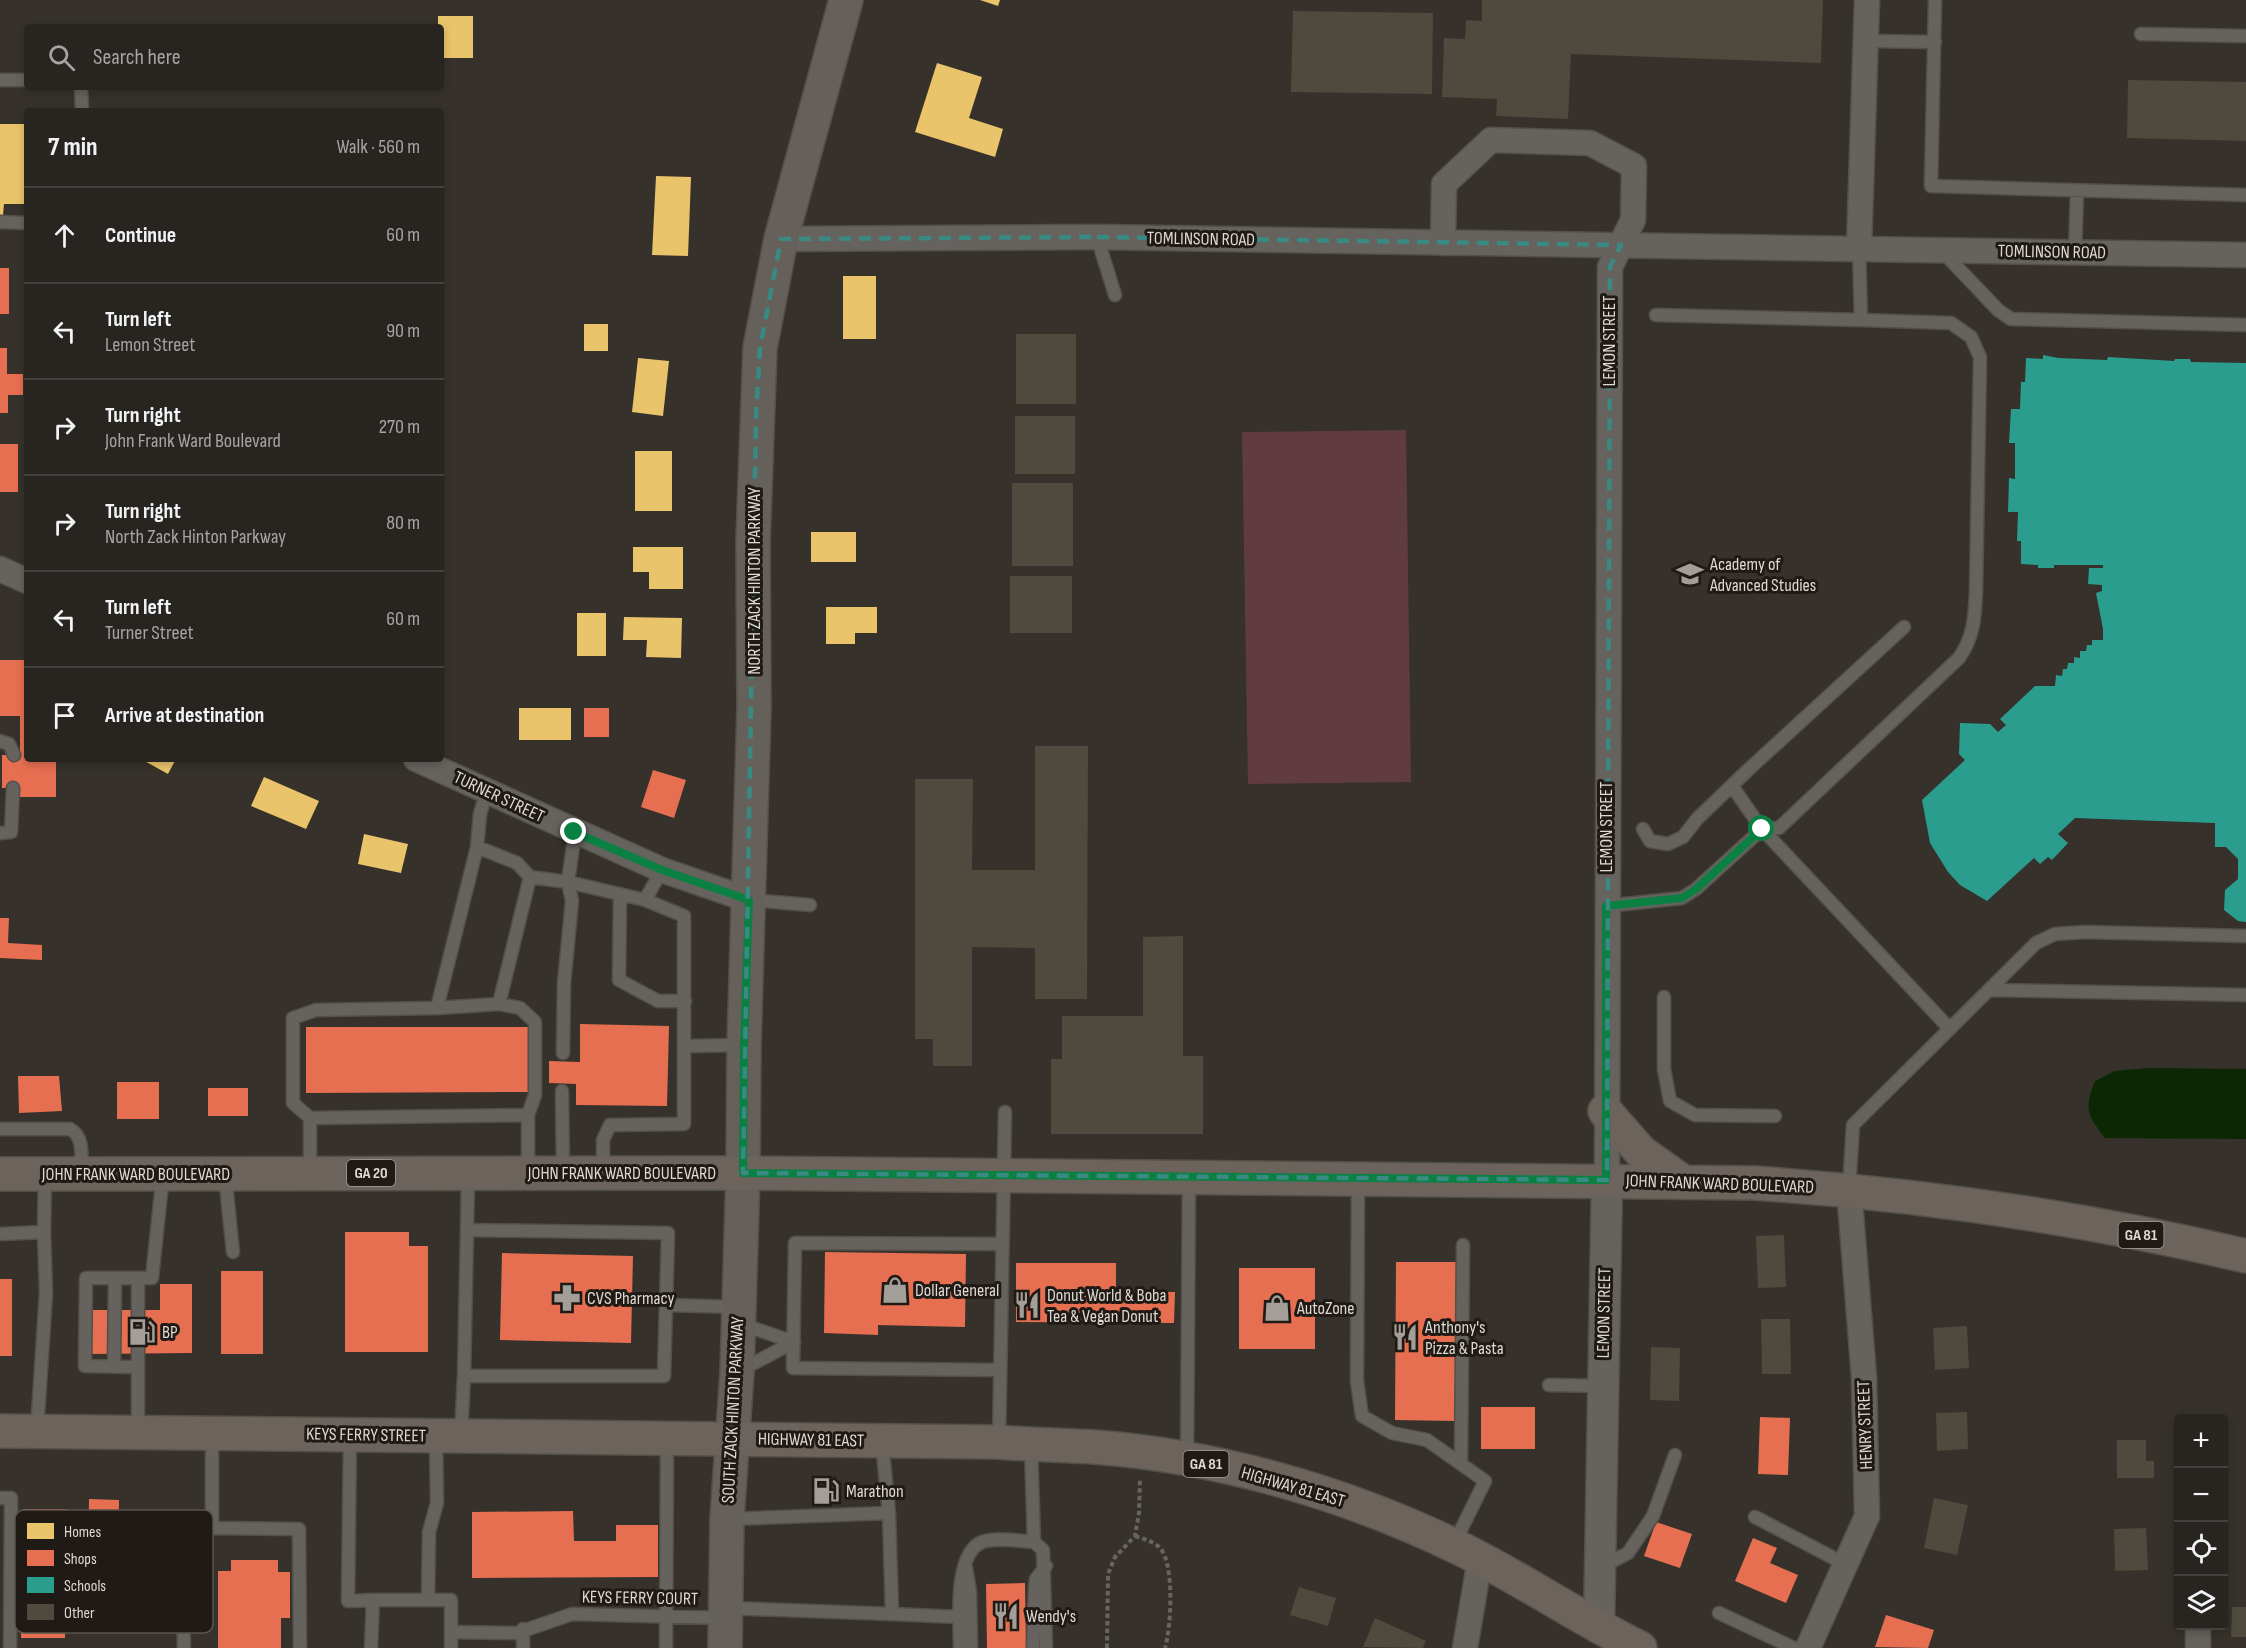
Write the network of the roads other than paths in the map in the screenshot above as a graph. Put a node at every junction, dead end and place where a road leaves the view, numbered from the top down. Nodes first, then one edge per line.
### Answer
1 (846, 0) edge
2 (1867, 0) edge
3 (1935, 0) edge
4 (2141, 34) dead end
5 (2246, 36) edge
6 (1867, 40) junction
7 (1935, 42) junction
8 (0, 80) edge
9 (24, 80) edge
10 (81, 90) edge
11 (82, 108) edge
12 (2077, 192) junction
13 (2246, 195) edge
14 (0, 222) edge
15 (24, 223) edge
16 (1097, 237) junction
17 (781, 239) junction
18 (1443, 243) junction
19 (1621, 245) junction
20 (1859, 248) junction
21 (1941, 250) junction
22 (2075, 252) junction
23 (2246, 255) edge
24 (1115, 295) dead end
25 (1656, 315) dead end
26 (1861, 320) junction
27 (2246, 325) edge
28 (0, 569) edge
29 (24, 580) edge
30 (1904, 627) dead end
31 (0, 741) edge
32 (14, 755) dead end
33 (423, 762) edge
34 (1731, 786) junction
35 (13, 788) dead end
36 (487, 791) junction
37 (1762, 829) junction
38 (1643, 830) dead end
39 (574, 832) junction
40 (0, 833) edge
41 (477, 847) junction
42 (662, 870) junction
43 (530, 877) junction
44 (568, 882) junction
45 (620, 894) junction
46 (645, 900) junction
47 (749, 900) junction
48 (810, 905) dead end
49 (1606, 906) junction
50 (2246, 936) edge
51 (1989, 990) junction
52 (2246, 995) edge
53 (1664, 997) dead end
54 (685, 1001) junction
55 (499, 1004) junction
56 (437, 1008) junction
57 (1950, 1029) junction
58 (744, 1045) junction
59 (685, 1046) junction
60 (563, 1053) dead end
61 (562, 1091) dead end
62 (1605, 1111) junction
63 (1005, 1112) dead end
64 (528, 1115) junction
65 (1775, 1116) dead end
66 (310, 1118) junction
67 (0, 1129) edge
68 (468, 1172) junction
69 (528, 1172) junction
70 (563, 1172) junction
71 (603, 1172) junction
72 (163, 1173) junction
73 (225, 1173) junction
74 (310, 1173) junction
75 (743, 1173) junction
76 (0, 1174) edge
77 (45, 1174) junction
78 (81, 1174) junction
79 (1002, 1176) junction
80 (1189, 1178) junction
81 (1358, 1179) junction
82 (1606, 1180) junction
83 (1683, 1182) junction
84 (1849, 1189) junction
85 (467, 1230) junction
86 (44, 1232) junction
87 (0, 1234) edge
88 (1000, 1244) junction
89 (1463, 1245) dead end
90 (233, 1252) dead end
91 (2246, 1256) edge
92 (115, 1278) junction
93 (138, 1278) junction
94 (666, 1305) junction
95 (738, 1315) junction
96 (794, 1342) junction
97 (114, 1366) junction
98 (138, 1367) junction
99 (999, 1370) junction
100 (737, 1372) junction
101 (464, 1378) junction
102 (1549, 1385) dead end
103 (1603, 1386) junction
104 (0, 1431) edge
105 (37, 1431) junction
106 (138, 1432) junction
107 (212, 1433) junction
108 (350, 1435) junction
109 (449, 1436) junction
110 (668, 1438) junction
111 (732, 1440) junction
112 (882, 1441) junction
113 (999, 1443) junction
114 (1031, 1445) junction
115 (1675, 1455) dead end
116 (1187, 1461) junction
117 (1461, 1464) junction
118 (0, 1498) edge
119 (212, 1510) edge
120 (890, 1513) junction
121 (1755, 1517) dead end
122 (727, 1519) junction
123 (213, 1528) edge
124 (1034, 1542) junction
125 (1467, 1552) junction
126 (965, 1561) junction
127 (1847, 1565) junction
128 (1046, 1566) junction
129 (1599, 1568) junction
130 (428, 1599) junction
131 (373, 1600) junction
132 (1719, 1613) dead end
133 (892, 1614) junction
134 (667, 1616) junction
135 (960, 1617) junction
136 (725, 1625) edge
137 (1599, 1628) junction
138 (523, 1629) junction
139 (2198, 1630) edge
140 (451, 1632) junction
141 (184, 1633) edge
142 (10, 1648) edge
143 (184, 1648) edge
144 (300, 1648) edge
145 (371, 1648) edge
146 (451, 1648) edge
147 (523, 1648) edge
148 (666, 1648) edge
149 (960, 1648) edge
150 (971, 1648) edge
151 (1034, 1648) edge
152 (1046, 1648) edge
153 (1465, 1648) edge
154 (1640, 1648) edge
155 (1794, 1648) edge
156 (1808, 1648) edge
157 (2198, 1648) edge

1 - 17 main road, NORTH ZACK HINTON PARKWAY
2 - 6 street
3 - 7 lane
4 - 5 lane
6 - 7 lane
6 - 20 street
7 - 12 lane
8 - 9 lane
10 - 11 lane
12 - 13 lane
12 - 22 lane
14 - 15 lane
16 - 17 street, TOMLINSON ROAD
16 - 18 street, TOMLINSON ROAD
16 - 24 lane
17 - 47 main road, NORTH ZACK HINTON PARKWAY
18 - 19 street, TOMLINSON ROAD
18 - 19 street, LEMON STREET
19 - 20 street, TOMLINSON ROAD
19 - 49 street, LEMON STREET
20 - 21 street, TOMLINSON ROAD
20 - 26 lane
21 - 22 street, TOMLINSON ROAD
21 - 27 lane
22 - 23 street, TOMLINSON ROAD
25 - 26 lane
26 - 37 lane
28 - 29 street
30 - 34 lane
31 - 32 lane
33 - 36 street, TURNER STREET
34 - 37 lane
34 - 38 lane
35 - 40 lane
36 - 39 street, TURNER STREET
36 - 41 lane
37 - 49 lane
37 - 57 lane
39 - 42 street, TURNER STREET
39 - 44 lane
41 - 43 lane
41 - 56 lane
42 - 46 lane
42 - 47 street, TURNER STREET
43 - 44 lane
43 - 55 lane
44 - 45 lane
44 - 60 lane
45 - 46 lane
45 - 54 lane
46 - 54 lane
47 - 48 lane
47 - 58 main road, NORTH ZACK HINTON PARKWAY
49 - 62 street, LEMON STREET
50 - 51 lane
51 - 52 lane
51 - 57 lane
53 - 65 lane
54 - 59 lane
55 - 56 lane
55 - 64 lane
56 - 66 lane
57 - 84 lane
58 - 59 lane
58 - 75 main road, NORTH ZACK HINTON PARKWAY
59 - 71 lane
61 - 70 lane
62 - 82 street, LEMON STREET
62 - 83 main road
63 - 79 lane
64 - 66 lane
64 - 69 lane
66 - 74 lane
67 - 78 lane
68 - 69 main road, JOHN FRANK WARD BOULEVARD / GA 20
68 - 74 main road, JOHN FRANK WARD BOULEVARD / GA 20
68 - 85 lane
69 - 70 main road, JOHN FRANK WARD BOULEVARD / GA 20
70 - 71 main road, JOHN FRANK WARD BOULEVARD / GA 20
71 - 75 main road, JOHN FRANK WARD BOULEVARD / GA 20
72 - 73 main road, JOHN FRANK WARD BOULEVARD / GA 20
72 - 78 main road, JOHN FRANK WARD BOULEVARD / GA 20
72 - 93 lane
73 - 74 main road, JOHN FRANK WARD BOULEVARD / GA 20
73 - 90 lane
75 - 79 main road, JOHN FRANK WARD BOULEVARD / GA 81
75 - 95 main road, SOUTH ZACK HINTON PARKWAY
76 - 77 main road, JOHN FRANK WARD BOULEVARD / GA 20
77 - 78 main road, JOHN FRANK WARD BOULEVARD / GA 20
77 - 86 lane
79 - 80 main road, JOHN FRANK WARD BOULEVARD / GA 81
79 - 88 lane
80 - 81 main road, JOHN FRANK WARD BOULEVARD / GA 81
80 - 116 lane
81 - 82 main road, JOHN FRANK WARD BOULEVARD / GA 81
81 - 117 lane
82 - 83 main road, JOHN FRANK WARD BOULEVARD / GA 81
82 - 103 street, LEMON STREET
83 - 84 main road, JOHN FRANK WARD BOULEVARD / GA 81
84 - 91 main road, JOHN FRANK WARD BOULEVARD / GA 81
84 - 127 street, HENRY STREET
85 - 94 lane
85 - 101 lane
86 - 87 lane
86 - 105 lane
88 - 96 lane
88 - 99 lane
89 - 117 lane
92 - 93 lane
92 - 97 lane
92 - 97 lane
93 - 98 lane
94 - 95 lane
94 - 101 lane
95 - 96 lane
95 - 100 main road, SOUTH ZACK HINTON PARKWAY
96 - 99 lane
96 - 100 lane
97 - 98 lane
98 - 106 lane
99 - 113 lane
100 - 111 main road, SOUTH ZACK HINTON PARKWAY
101 - 109 lane
102 - 103 lane
103 - 129 street, LEMON STREET
104 - 105 main road, KEYS FERRY STREET
105 - 106 main road, KEYS FERRY STREET
106 - 107 main road, KEYS FERRY STREET
107 - 108 main road, KEYS FERRY STREET
107 - 119 lane
108 - 109 main road, KEYS FERRY STREET
108 - 131 lane
109 - 110 main road, KEYS FERRY STREET
109 - 130 lane
110 - 111 main road, KEYS FERRY STREET
110 - 134 lane
111 - 112 main road, HIGHWAY 81 EAST / GA 81
111 - 122 main road, SOUTH ZACK HINTON PARKWAY
112 - 113 main road, HIGHWAY 81 EAST / GA 81
112 - 120 lane
113 - 114 main road, HIGHWAY 81 EAST / GA 81
114 - 116 main road, HIGHWAY 81 EAST / GA 81
114 - 124 lane
115 - 129 lane
116 - 125 main road, HIGHWAY 81 EAST / GA 81
117 - 125 lane
118 - 142 lane
120 - 122 lane
120 - 133 lane
121 - 127 lane
122 - 136 main road, SOUTH ZACK HINTON PARKWAY
123 - 144 lane
124 - 126 lane
124 - 128 lane
125 - 137 main road, HIGHWAY 81 EAST / GA 81
125 - 153 street
126 - 135 lane
126 - 150 lane
127 - 156 street, HENRY STREET
128 - 151 lane
128 - 152 lane
129 - 137 street, LEMON STREET
130 - 131 lane
130 - 140 lane
131 - 145 lane
132 - 155 lane
133 - 135 lane, KEYS FERRY COURT
133 - 136 lane, KEYS FERRY COURT
134 - 136 lane, KEYS FERRY COURT
134 - 138 lane, KEYS FERRY COURT
134 - 148 lane
135 - 149 lane
137 - 154 main road, HIGHWAY 81 EAST / GA 81
138 - 140 lane, KEYS FERRY COURT
138 - 147 lane
139 - 157 street
140 - 146 lane
141 - 143 lane

